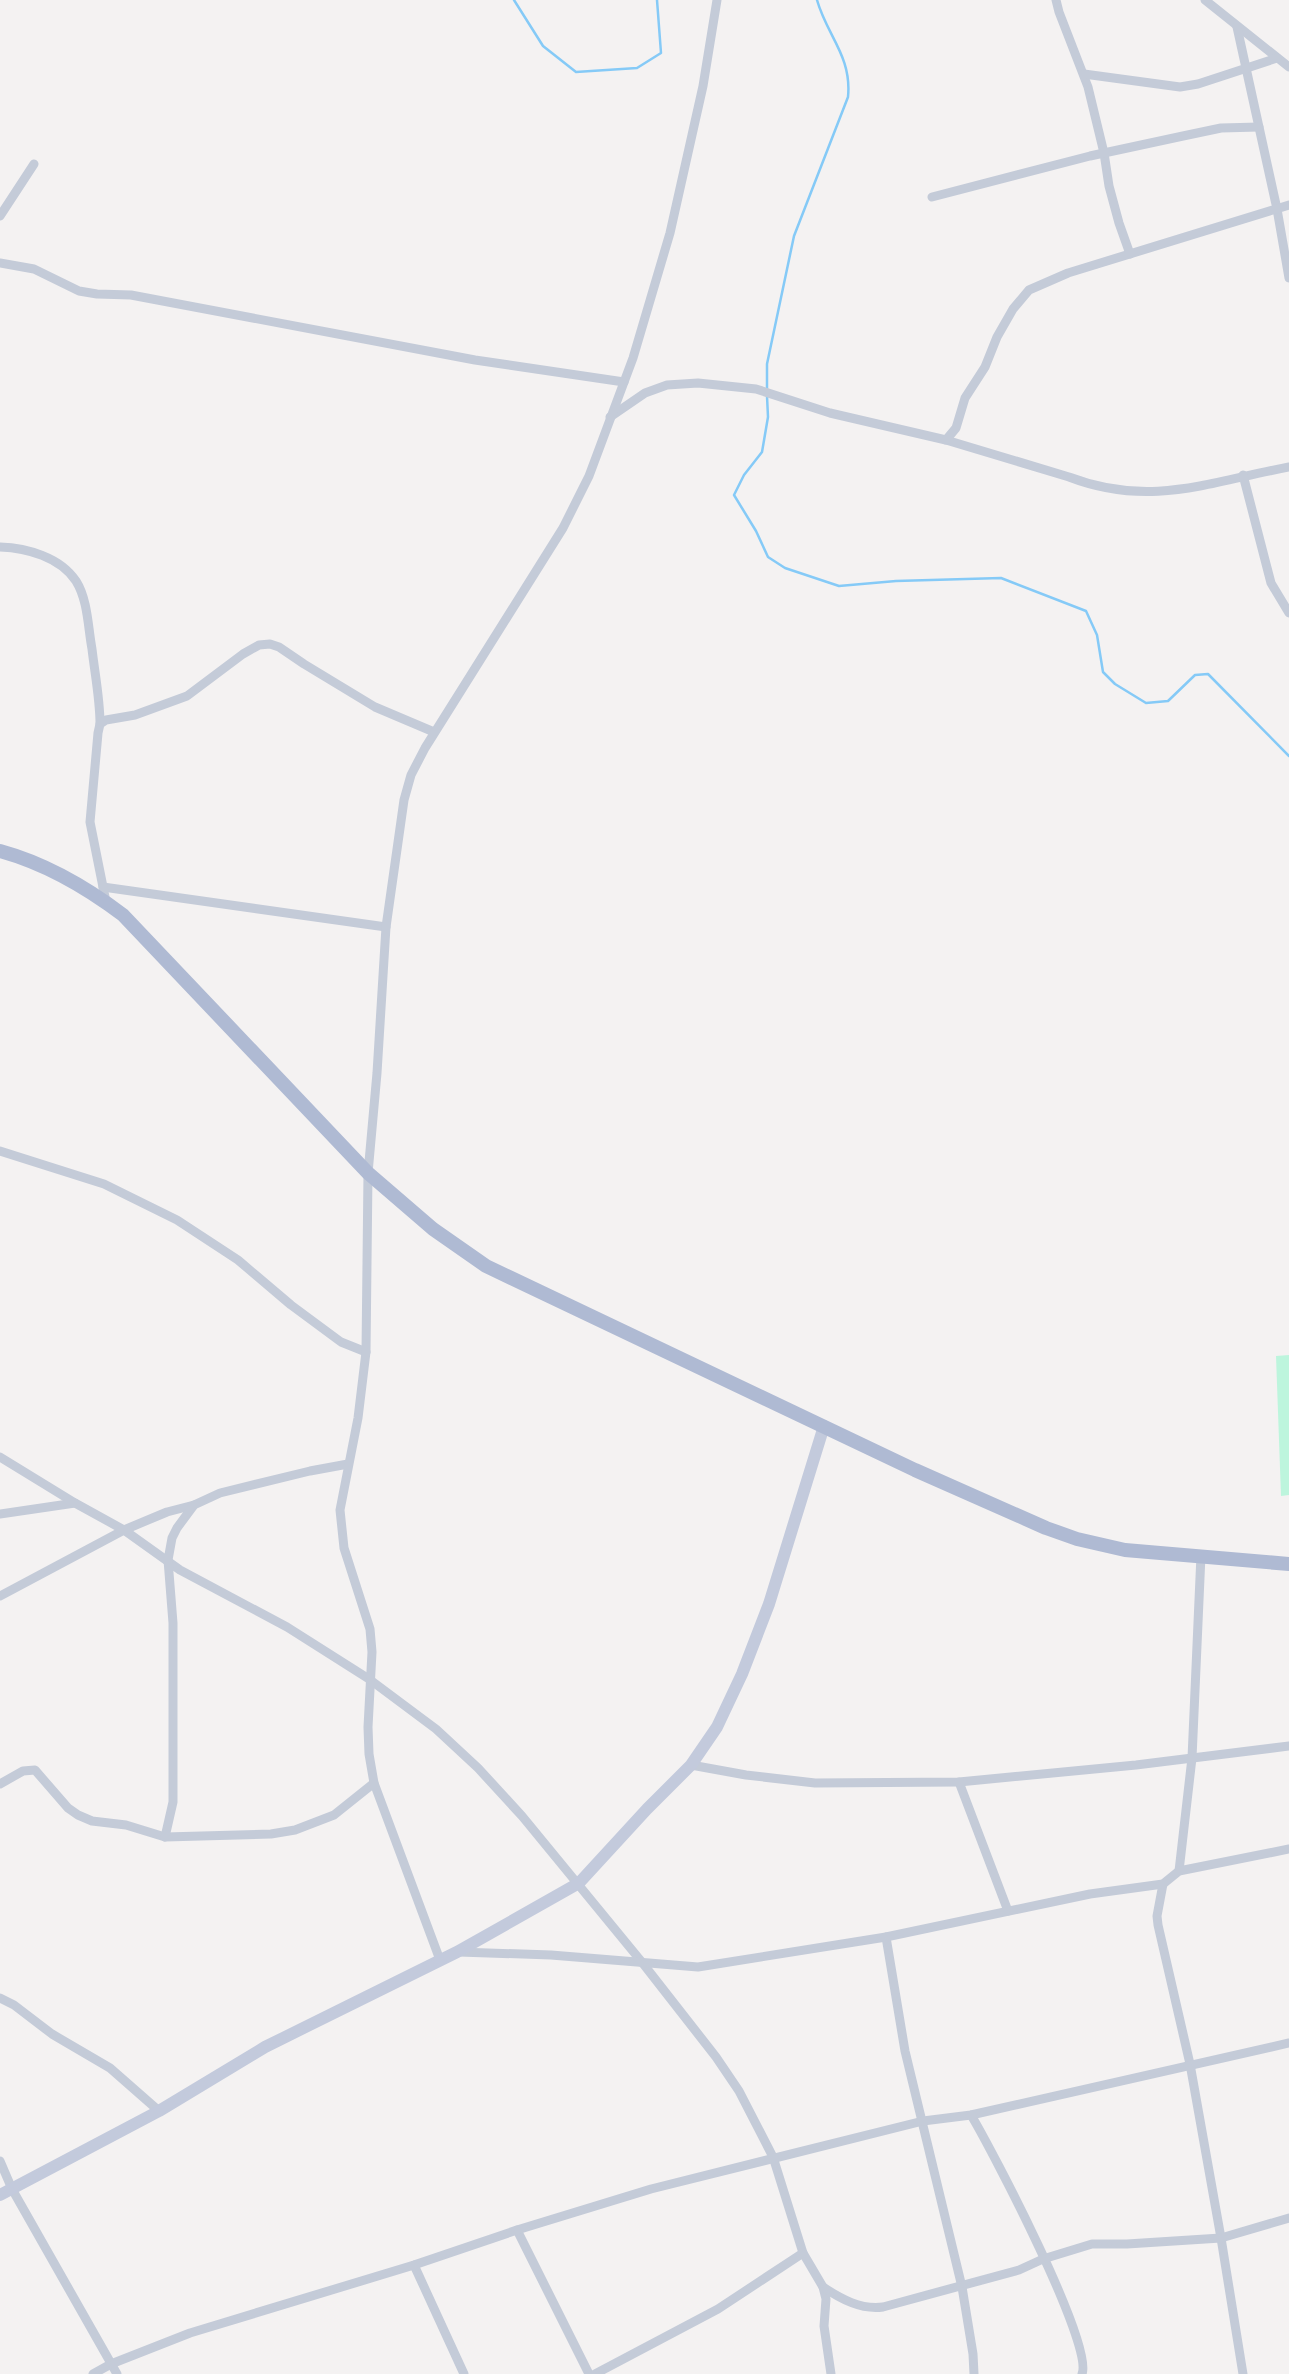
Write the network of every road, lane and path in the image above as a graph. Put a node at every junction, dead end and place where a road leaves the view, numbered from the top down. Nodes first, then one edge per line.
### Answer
1 (717, 0) edge
2 (1056, 0) edge
3 (1205, 0) edge
4 (1237, 27) junction
5 (1277, 58) junction
6 (1289, 66) edge
7 (1247, 69) junction
8 (1083, 74) junction
9 (1259, 127) junction
10 (1104, 153) junction
11 (34, 164) dead end
12 (932, 197) dead end
13 (1289, 205) edge
14 (1277, 209) junction
15 (0, 216) edge
16 (1130, 254) junction
17 (0, 264) edge
18 (1289, 278) edge
19 (624, 382) junction
20 (610, 417) junction
21 (946, 440) junction
22 (1289, 467) edge
23 (1243, 475) junction
24 (0, 547) edge
25 (1288, 610) edge
26 (100, 724) junction
27 (435, 732) junction
28 (0, 850) edge
29 (103, 887) junction
30 (106, 902) junction
31 (386, 927) junction
32 (0, 1151) edge
33 (368, 1173) junction
34 (366, 1352) junction
35 (824, 1426) junction
36 (0, 1457) edge
37 (348, 1464) junction
38 (75, 1503) junction
39 (194, 1505) junction
40 (0, 1514) edge
41 (124, 1530) junction
42 (1201, 1555) junction
43 (168, 1560) junction
44 (1289, 1564) edge
45 (0, 1596) edge
46 (369, 1679) junction
47 (1289, 1746) edge
48 (1192, 1758) junction
49 (691, 1765) junction
50 (959, 1782) junction
51 (374, 1783) junction
52 (0, 1784) edge
53 (165, 1838) junction
54 (1289, 1849) edge
55 (1179, 1871) junction
56 (579, 1883) junction
57 (1163, 1884) junction
58 (1008, 1911) junction
59 (886, 1937) junction
60 (457, 1952) junction
61 (440, 1960) junction
62 (641, 1961) junction
63 (0, 1998) edge
64 (1289, 2043) edge
65 (1190, 2064) junction
66 (159, 2111) junction
67 (971, 2115) junction
68 (923, 2121) junction
69 (773, 2157) junction
70 (0, 2161) edge
71 (12, 2189) junction
72 (0, 2195) edge
73 (1289, 2218) edge
74 (517, 2230) junction
75 (1221, 2238) junction
76 (803, 2253) junction
77 (1043, 2259) junction
78 (414, 2265) junction
79 (822, 2287) junction
80 (962, 2287) junction
81 (111, 2364) junction
82 (93, 2374) edge
83 (117, 2374) edge
84 (464, 2374) edge
85 (589, 2374) edge
86 (596, 2374) edge
87 (831, 2374) edge
88 (974, 2374) edge
89 (1082, 2374) edge
90 (1243, 2374) edge

1 - 19 street
2 - 8 street
3 - 4 street
4 - 5 street
4 - 7 street
5 - 6 street
5 - 7 street
7 - 8 street
7 - 9 street
8 - 10 street
9 - 10 street
9 - 14 street
10 - 12 street
10 - 16 street
11 - 15 street
13 - 14 street
14 - 16 street
14 - 18 street
16 - 21 street
17 - 19 street
19 - 20 street
20 - 21 street
20 - 27 street
21 - 23 street
22 - 23 street
23 - 25 street
24 - 26 street
26 - 27 street
26 - 29 street
27 - 31 street
28 - 30 main road
29 - 30 street
29 - 31 street
30 - 33 main road
31 - 33 street
32 - 34 street
33 - 34 street
33 - 35 main road
34 - 37 street
35 - 42 main road
35 - 49 main road
36 - 38 street
37 - 39 street
37 - 46 street
38 - 40 street
38 - 41 street
39 - 41 street
39 - 43 street
41 - 43 street
41 - 45 street
42 - 44 main road
42 - 48 street
43 - 46 street
43 - 53 street
46 - 51 street
46 - 56 street
47 - 48 street
48 - 50 street
48 - 55 street
49 - 50 street
49 - 56 main road
50 - 58 street
51 - 53 street
51 - 61 street
52 - 53 street
54 - 55 street
55 - 57 street
56 - 60 main road
56 - 62 street
57 - 58 street
57 - 65 street
58 - 59 street
59 - 62 street
59 - 68 street
60 - 61 main road
60 - 62 street
61 - 66 main road
62 - 69 street
63 - 66 street
64 - 65 street
65 - 67 street
65 - 75 street
66 - 71 main road
67 - 68 street
67 - 77 street
68 - 69 street
68 - 80 street
69 - 74 street
69 - 76 street
70 - 71 street
71 - 72 main road
71 - 81 street
73 - 75 street
74 - 78 street
74 - 85 street
75 - 77 street
75 - 90 street
76 - 79 street
76 - 86 street
77 - 80 street
77 - 89 street
78 - 81 street
78 - 84 street
79 - 80 street
79 - 87 street
80 - 88 street
81 - 82 street
81 - 83 street

